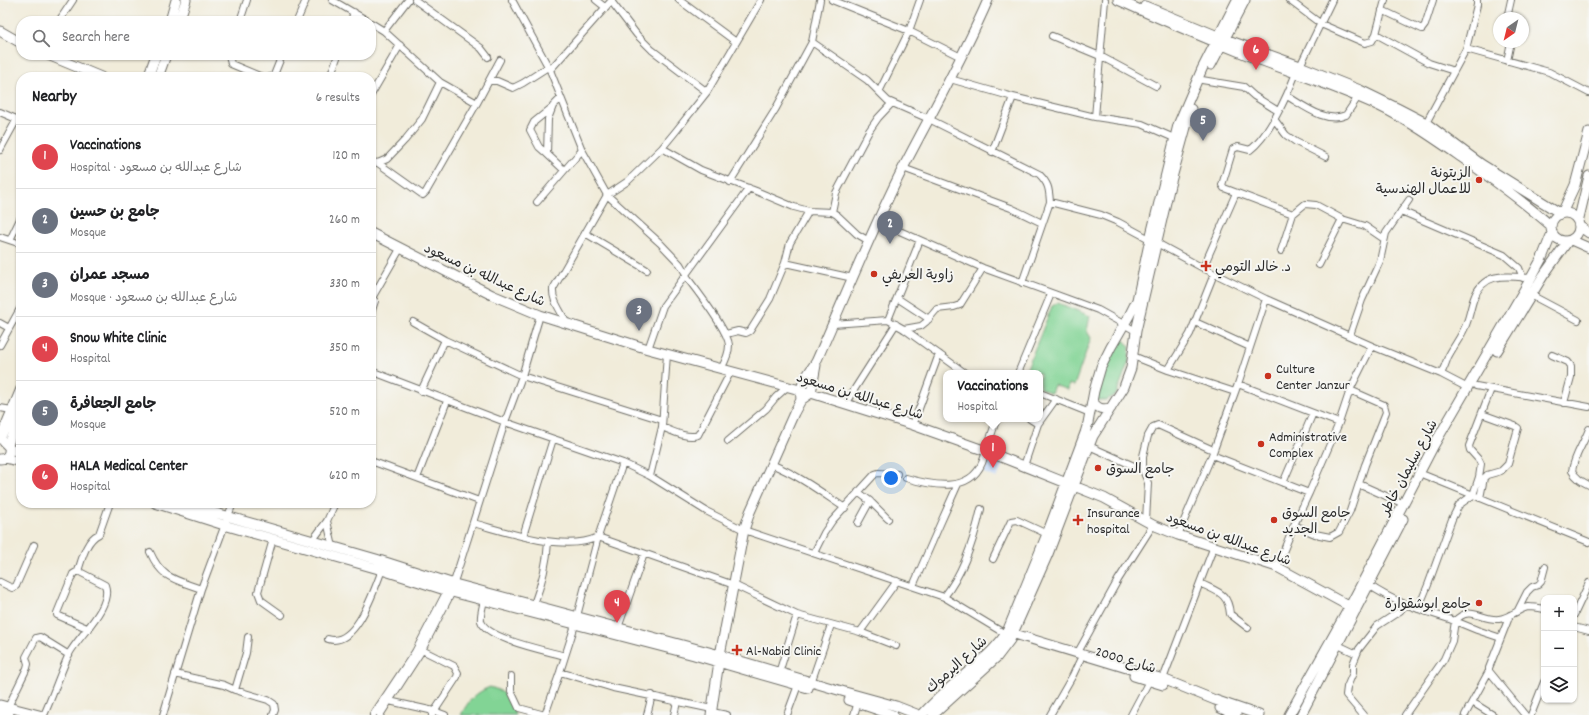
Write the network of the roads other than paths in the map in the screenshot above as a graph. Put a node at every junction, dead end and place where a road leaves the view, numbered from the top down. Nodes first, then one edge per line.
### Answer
1 (73, 0) edge
2 (176, 0) edge
3 (186, 0) edge
4 (247, 0) edge
5 (306, 0) edge
6 (332, 0) edge
7 (408, 0) edge
8 (415, 0) edge
9 (512, 0) edge
10 (596, 0) edge
11 (611, 0) edge
12 (679, 0) edge
13 (762, 0) edge
14 (820, 0) edge
15 (832, 0) edge
16 (920, 0) edge
17 (988, 0) edge
18 (1105, 0) edge
19 (1118, 0) edge
20 (1133, 0) edge
21 (1237, 0) edge
22 (1245, 0) edge
23 (1289, 0) edge
24 (1332, 0) edge
25 (1385, 0) edge
26 (1433, 0) edge
27 (1477, 0) edge
28 (1511, 0) edge
29 (606, 8) junction
30 (1382, 10) junction
31 (354, 12) junction
32 (1508, 12) edge
33 (62, 16) edge
34 (171, 16) edge
35 (181, 16) edge
36 (242, 16) edge
37 (299, 16) edge
38 (353, 16) edge
39 (360, 16) edge
40 (1321, 24) junction
41 (376, 26) edge
42 (0, 31) edge
43 (384, 31) junction
44 (909, 31) junction
45 (1376, 34) junction
46 (1052, 36) dead end
47 (16, 40) edge
48 (1221, 40) junction
49 (736, 42) junction
50 (812, 42) junction
51 (400, 46) junction
52 (1510, 48) edge
53 (1466, 49) junction
54 (1100, 56) junction
55 (488, 57) dead end
56 (961, 57) junction
57 (59, 60) edge
58 (154, 60) edge
59 (164, 60) edge
60 (230, 60) edge
61 (280, 60) edge
62 (336, 60) edge
63 (500, 60) dead end
64 (1507, 61) junction
65 (549, 69) junction
66 (1298, 70) junction
67 (1454, 71) junction
68 (86, 72) edge
69 (150, 72) edge
70 (160, 72) edge
71 (250, 72) edge
72 (275, 72) edge
73 (332, 72) edge
74 (950, 79) junction
75 (1202, 80) junction
76 (489, 81) junction
77 (440, 82) junction
78 (1156, 86) dead end
79 (376, 87) edge
80 (707, 92) junction
81 (879, 92) junction
82 (1589, 92) edge
83 (1287, 96) junction
84 (1013, 97) junction
85 (1358, 97) junction
86 (561, 98) junction
87 (477, 103) junction
88 (892, 103) junction
89 (553, 106) junction
90 (1278, 111) junction
91 (0, 112) edge
92 (1095, 117) junction
93 (16, 119) edge
94 (929, 119) junction
95 (1274, 119) junction
96 (1426, 123) junction
97 (16, 125) edge
98 (1589, 132) edge
99 (1174, 138) junction
100 (662, 148) junction
101 (0, 150) edge
102 (582, 150) junction
103 (992, 152) junction
104 (547, 154) junction
105 (1326, 157) dead end
106 (376, 162) edge
107 (376, 163) edge
108 (903, 168) junction
109 (564, 170) junction
110 (1589, 176) edge
111 (730, 182) junction
112 (749, 188) junction
113 (1236, 192) junction
114 (607, 195) junction
115 (1409, 200) dead end
116 (537, 202) dead end
117 (1050, 202) junction
118 (809, 211) junction
119 (1401, 211) junction
120 (832, 212) junction
121 (1561, 213) junction
122 (1293, 214) junction
123 (1342, 218) junction
124 (877, 221) junction
125 (1042, 222) junction
126 (1578, 224) junction
127 (16, 227) edge
128 (1551, 229) junction
129 (585, 233) junction
130 (1589, 233) edge
131 (376, 236) edge
132 (0, 237) edge
133 (1384, 239) junction
134 (10, 240) junction
135 (920, 240) junction
136 (1569, 240) junction
137 (869, 241) junction
138 (1154, 241) junction
139 (16, 242) edge
140 (1589, 248) edge
141 (400, 249) junction
142 (1281, 251) dead end
143 (785, 263) junction
144 (1319, 265) dead end
145 (983, 268) junction
146 (1203, 268) junction
147 (647, 270) dead end
148 (686, 274) junction
149 (1214, 274) junction
150 (853, 278) junction
151 (1527, 278) junction
152 (1022, 283) junction
153 (376, 291) edge
154 (1051, 294) junction
155 (1531, 295) junction
156 (897, 298) junction
157 (1266, 299) junction
158 (540, 315) junction
159 (16, 316) edge
160 (929, 319) junction
161 (888, 320) junction
162 (1578, 320) dead end
163 (413, 322) dead end
164 (1196, 322) junction
165 (0, 323) edge
166 (566, 323) junction
167 (833, 324) junction
168 (896, 324) junction
169 (1124, 324) junction
170 (9, 328) junction
171 (904, 329) junction
172 (1136, 331) junction
173 (726, 334) junction
174 (1350, 335) junction
175 (445, 340) junction
176 (0, 345) edge
177 (1372, 346) junction
178 (1250, 347) junction
179 (648, 349) junction
180 (667, 354) junction
181 (939, 354) junction
182 (1552, 354) dead end
183 (1133, 356) junction
184 (816, 362) junction
185 (722, 369) junction
186 (961, 370) edge
187 (1019, 370) edge
188 (1168, 370) junction
189 (731, 371) junction
190 (376, 373) edge
191 (1441, 374) junction
192 (522, 376) junction
193 (1238, 384) junction
194 (787, 387) junction
195 (1472, 387) junction
196 (1491, 389) junction
197 (800, 390) junction
198 (1350, 390) junction
199 (421, 391) junction
200 (1235, 392) junction
201 (811, 393) junction
202 (1043, 394) edge
203 (1056, 399) junction
204 (801, 400) junction
205 (447, 401) junction
206 (1092, 401) junction
207 (1564, 402) junction
208 (845, 404) junction
209 (1589, 407) edge
210 (0, 408) edge
211 (1111, 408) junction
212 (16, 409) edge
213 (1090, 413) junction
214 (1313, 413) junction
215 (16, 414) edge
216 (1482, 414) junction
217 (1043, 417) edge
218 (662, 420) junction
219 (505, 422) junction
220 (996, 422) edge
221 (1035, 422) edge
222 (1339, 423) junction
223 (1038, 424) joint
224 (913, 425) junction
225 (662, 427) junction
226 (1589, 429) edge
227 (553, 439) junction
228 (728, 441) dead end
229 (4, 443) edge
230 (1089, 446) junction
231 (16, 450) edge
232 (986, 451) junction
233 (1212, 452) junction
234 (2, 460) edge
235 (16, 461) edge
236 (376, 463) edge
237 (623, 463) junction
238 (771, 464) junction
239 (1024, 466) junction
240 (1143, 470) junction
241 (897, 474) dead end
242 (1424, 475) junction
243 (650, 476) junction
244 (417, 478) junction
245 (906, 478) dead end
246 (1283, 483) junction
247 (958, 484) junction
248 (1070, 484) junction
249 (1359, 484) junction
250 (1589, 485) edge
251 (858, 492) junction
252 (1309, 493) junction
253 (1473, 495) junction
254 (1480, 498) junction
255 (479, 501) junction
256 (870, 501) junction
257 (1404, 504) junction
258 (108, 508) edge
259 (175, 508) edge
260 (194, 508) edge
261 (231, 508) edge
262 (333, 508) edge
263 (845, 508) junction
264 (982, 509) dead end
265 (888, 519) dead end
266 (226, 521) junction
267 (328, 521) junction
268 (473, 523) junction
269 (858, 523) dead end
270 (1149, 523) junction
271 (1294, 525) junction
272 (744, 530) junction
273 (1047, 534) junction
274 (523, 536) junction
275 (1178, 536) junction
276 (598, 537) junction
277 (273, 539) junction
278 (312, 541) junction
279 (548, 542) junction
280 (1589, 542) edge
281 (34, 545) dead end
282 (1214, 546) junction
283 (333, 547) junction
284 (150, 552) dead end
285 (814, 553) junction
286 (644, 554) junction
287 (993, 559) dead end
288 (1277, 567) junction
289 (1545, 567) dead end
290 (382, 570) junction
291 (78, 572) junction
292 (897, 581) junction
293 (0, 582) edge
294 (1200, 583) junction
295 (1589, 583) edge
296 (734, 585) junction
297 (1369, 585) junction
298 (453, 586) junction
299 (913, 586) junction
300 (201, 589) junction
301 (944, 597) junction
302 (484, 600) junction
303 (534, 604) junction
304 (1405, 605) junction
305 (1353, 608) junction
306 (1418, 608) junction
307 (1541, 609) edge
308 (1577, 609) edge
309 (1518, 610) junction
310 (282, 615) dead end
311 (798, 615) junction
312 (1510, 615) junction
313 (576, 620) junction
314 (1456, 622) junction
315 (830, 625) junction
316 (618, 628) junction
317 (1248, 628) dead end
318 (1577, 628) edge
319 (89, 629) junction
320 (1589, 631) edge
321 (860, 632) junction
322 (1007, 635) junction
323 (248, 637) dead end
324 (1501, 638) junction
325 (328, 639) dead end
326 (1338, 645) junction
327 (896, 646) dead end
328 (422, 650) junction
329 (1357, 654) junction
330 (69, 655) junction
331 (564, 656) junction
332 (1078, 656) junction
333 (720, 659) junction
334 (1489, 671) junction
335 (560, 672) junction
336 (779, 673) junction
337 (175, 674) junction
338 (511, 676) dead end
339 (1163, 679) junction
340 (1149, 681) junction
341 (811, 682) junction
342 (798, 685) junction
343 (235, 690) junction
344 (1541, 690) edge
345 (652, 695) junction
346 (389, 702) junction
347 (677, 702) junction
348 (858, 702) junction
349 (1472, 702) junction
350 (6, 709) edge
351 (0, 712) edge
352 (520, 712) edge
353 (712, 712) edge
354 (433, 713) edge
355 (38, 715) edge
356 (44, 715) edge
357 (163, 715) edge
358 (274, 715) edge
359 (373, 715) edge
360 (380, 715) edge
361 (445, 715) edge
362 (545, 715) edge
363 (647, 715) edge
364 (674, 715) edge
365 (727, 715) edge
366 (787, 715) edge
367 (854, 715) edge
368 (892, 715) edge
369 (921, 715) edge
370 (933, 715) edge
371 (1050, 715) edge
372 (1131, 715) edge
373 (1236, 715) edge
374 (1259, 715) edge
375 (1288, 715) edge
376 (1302, 715) edge
377 (1363, 715) edge
378 (1405, 715) edge
379 (1465, 715) edge
380 (1493, 715) edge
381 (1525, 715) edge
382 (1531, 715) edge

1 - 33 street
2 - 34 street
3 - 35 street
4 - 36 street
5 - 37 street
6 - 31 street
7 - 43 street
8 - 55 street
9 - 65 street
10 - 29 street
11 - 29 street
11 - 80 street
12 - 49 street
13 - 49 street
14 - 50 street
15 - 44 street
16 - 44 street
17 - 56 street
18 - 54 street
19 - 48 street
20 - 48 street
21 - 48 street
22 - 48 street
23 - 40 street
24 - 40 street
25 - 30 street
26 - 30 street
27 - 53 street
28 - 32 street
29 - 65 street
30 - 45 street
31 - 38 street
31 - 39 street
40 - 45 street
40 - 66 street
41 - 43 street
42 - 47 street
43 - 51 street
44 - 56 street
44 - 81 street
45 - 67 street
46 - 54 street
48 - 66 street
48 - 75 street
48 - 99 street
49 - 80 street
50 - 81 street
50 - 111 street
51 - 77 street
51 - 79 street
52 - 64 street
53 - 64 street
53 - 67 street
54 - 78 street
54 - 92 street
56 - 74 street
57 - 68 street
58 - 69 street
59 - 70 street
60 - 71 street
61 - 72 street
62 - 73 street
63 - 76 street
64 - 82 street
65 - 76 street
65 - 86 street
66 - 83 street
66 - 85 street
66 - 96 street
67 - 96 street
74 - 84 street
74 - 94 street
75 - 90 street
75 - 138 street
76 - 87 street
77 - 87 street
77 - 106 street
80 - 100 street
81 - 88 street
83 - 85 street
83 - 90 street
84 - 92 street
84 - 103 street
85 - 128 street
86 - 89 street
86 - 102 street
87 - 107 street
88 - 94 street
88 - 120 street
89 - 104 street
89 - 104 street
90 - 95 street
91 - 93 street
92 - 99 street
94 - 103 street
94 - 108 street
95 - 105 street
95 - 113 street
96 - 121 street
97 - 101 street
98 - 121 street
99 - 138 street
100 - 111 street
100 - 114 street
102 - 109 street
102 - 114 street
103 - 117 street
104 - 109 street
108 - 124 street
108 - 125 street
109 - 116 street
110 - 126 street
111 - 112 street
112 - 118 street
112 - 148 street
113 - 122 street
113 - 146 street
114 - 129 street
114 - 148 street
115 - 119 street
117 - 125 street
117 - 138 street
118 - 120 street
118 - 143 street
119 - 133 street
119 - 151 street
120 - 137 street
121 - 126 street
121 - 128 street
122 - 123 street
122 - 142 street
123 - 133 street
123 - 144 street
124 - 135 street
124 - 137 street
125 - 152 street
126 - 130 street
126 - 136 street
127 - 134 street
128 - 136 street
128 - 151 street, شارع سليمان خاطر
129 - 147 street
129 - 166 street
131 - 141 street, شارع عبدالله بن مسعود
132 - 134 street
133 - 174 street
134 - 139 street
135 - 145 street
135 - 156 street
136 - 140 street
136 - 155 street, شارع سليمان خاطر
137 - 150 street
138 - 146 street
138 - 169 street
138 - 172 street
141 - 153 street
141 - 158 street, شارع عبدالله بن مسعود
143 - 150 street
143 - 173 street
145 - 152 street
145 - 160 street
146 - 149 street
148 - 173 street
148 - 179 street
149 - 157 street
149 - 164 street
150 - 167 street
151 - 191 street
151 - 195 street, شارع سليمان خاطر
152 - 154 street
154 - 169 street
154 - 187 street
155 - 162 street
155 - 195 street, شارع سليمان خاطر
156 - 160 street
156 - 161 street
157 - 174 street
157 - 178 street
158 - 166 street, شارع عبدالله بن مسعود
158 - 192 street
159 - 170 street
160 - 171 street
161 - 167 street
161 - 168 street
163 - 175 street
164 - 178 street
164 - 188 street
165 - 170 street
166 - 179 street, شارع عبدالله بن مسعود
167 - 184 street
168 - 171 street
168 - 208 street
169 - 172 street
169 - 206 street
170 - 176 street
171 - 181 street
172 - 183 street
173 - 185 street
174 - 177 street
175 - 192 street
175 - 199 street
177 - 191 street
177 - 198 street
178 - 193 street
179 - 180 street, شارع عبدالله بن مسعود
180 - 185 street, شارع عبدالله بن مسعود
180 - 218 street
181 - 186 street
181 - 224 street
182 - 207 street
183 - 188 street
183 - 211 street
184 - 197 street
184 - 201 street
185 - 189 street, شارع عبدالله بن مسعود
188 - 200 street
189 - 194 street, شارع عبدالله بن مسعود
189 - 225 street
190 - 199 street
191 - 195 street
192 - 218 street
192 - 219 street
193 - 200 street
193 - 214 street
194 - 197 street, شارع عبدالله بن مسعود
194 - 228 street
195 - 196 street
195 - 242 street, شارع سليمان خاطر
195 - 257 street, شارع سليمان خاطر
196 - 207 street
196 - 216 street
197 - 201 street, شارع عبدالله بن مسعود
197 - 204 street
198 - 222 street
198 - 249 street
199 - 205 street
200 - 233 street
201 - 204 street
201 - 208 street, شارع عبدالله بن مسعود
202 - 203 street
203 - 213 street
203 - 217 street
204 - 238 street
205 - 219 street
205 - 244 street
206 - 211 street
206 - 213 street
207 - 209 street
208 - 224 street, شارع عبدالله بن مسعود
210 - 212 street
211 - 230 street
213 - 248 street
214 - 222 street
214 - 246 street
215 - 229 street
216 - 253 street
216 - 254 street
218 - 225 street
219 - 227 street
219 - 255 street
220 - 232 street
221 - 223 street
222 - 252 street
223 - 239 street
224 - 232 street, شارع عبدالله بن مسعود
225 - 243 street
226 - 250 street
227 - 237 street
227 - 274 street
229 - 231 street
229 - 234 street
230 - 240 street
230 - 248 street
232 - 239 street, شارع عبدالله بن مسعود
232 - 247 street
233 - 240 street
233 - 246 street
233 - 275 street
234 - 235 street
236 - 244 street
237 - 243 street
237 - 276 street
238 - 263 street
238 - 272 street
239 - 248 street, شارع عبدالله بن مسعود
240 - 270 street
241 - 251 street
242 - 253 street
242 - 297 street, شارع سليمان خاطر
243 - 272 street
244 - 255 street
245 - 247 street
246 - 252 street
247 - 299 street
248 - 270 street, شارع عبدالله بن مسعود
248 - 273 street
248 - 322 street
249 - 257 street
249 - 271 street
251 - 256 street
251 - 263 street
252 - 271 street
253 - 254 street
253 - 306 street
254 - 280 street
255 - 268 street
256 - 265 street
256 - 269 street
257 - 305 street, شارع سليمان خاطر
258 - 291 street
259 - 266 street
260 - 266 street
261 - 266 street
262 - 267 street
263 - 285 street
264 - 301 street
266 - 277 street
266 - 278 street
266 - 300 street
267 - 278 street
267 - 283 street
268 - 274 street
268 - 298 street
270 - 275 street, شارع عبدالله بن مسعود
270 - 332 street
271 - 288 street
272 - 285 street
272 - 296 street
273 - 287 street
273 - 322 street
274 - 279 street
275 - 282 street, شارع عبدالله بن مسعود
276 - 279 street
276 - 286 street
276 - 313 street
277 - 290 street
277 - 310 street
278 - 283 street
279 - 303 street
281 - 293 street
282 - 288 street, شارع عبدالله بن مسعود
282 - 294 street
283 - 298 street
284 - 300 street
285 - 292 street
286 - 296 street
286 - 316 street
288 - 305 street, شارع عبدالله بن مسعود
289 - 309 street
290 - 298 street
290 - 325 street
291 - 319 street
291 - 319 street
292 - 299 street
292 - 321 street
294 - 317 street
294 - 339 street
295 - 308 street
296 - 311 street
296 - 333 street
297 - 304 street
297 - 305 street, شارع سليمان خاطر
298 - 302 street
298 - 303 street
298 - 328 street
298 - 359 street
299 - 301 street
300 - 337 street
301 - 322 street
302 - 313 street
302 - 331 street
303 - 313 street
304 - 306 street
304 - 329 street
305 - 326 street, شارع سليمان خاطر
305 - 375 street, شارع سليمان خاطر
306 - 314 street
307 - 309 street
309 - 312 street
311 - 315 street
311 - 336 street
312 - 314 street
312 - 324 street
313 - 316 street
313 - 331 street
313 - 333 street
314 - 324 street
314 - 378 street
315 - 321 street
315 - 341 street
316 - 333 street
318 - 320 street
319 - 330 street
321 - 327 street
322 - 332 street, شارع 2000
322 - 369 street, شارع اليرموك
322 - 370 street, شارع اليرموك
323 - 343 street
324 - 334 street
326 - 329 street
326 - 376 street, شارع سليمان خاطر
328 - 346 street
328 - 354 street
329 - 377 street
330 - 350 street
330 - 356 street
331 - 335 street
332 - 339 street
332 - 340 street, شارع 2000
332 - 371 street
333 - 336 street
333 - 342 street
333 - 353 street
334 - 349 street
334 - 381 street
335 - 345 street
335 - 362 street
336 - 341 street
337 - 343 street
337 - 357 street
338 - 352 street
339 - 374 street
340 - 372 street
340 - 373 street, شارع 2000
341 - 369 street
342 - 348 street
342 - 366 street
343 - 358 street
344 - 382 street
345 - 347 street
345 - 363 street
346 - 354 street
346 - 360 street
347 - 353 street
347 - 364 street
348 - 367 street
348 - 368 street
349 - 379 street
349 - 380 street
350 - 351 street
350 - 355 street
352 - 362 street
353 - 365 street
354 - 361 street

